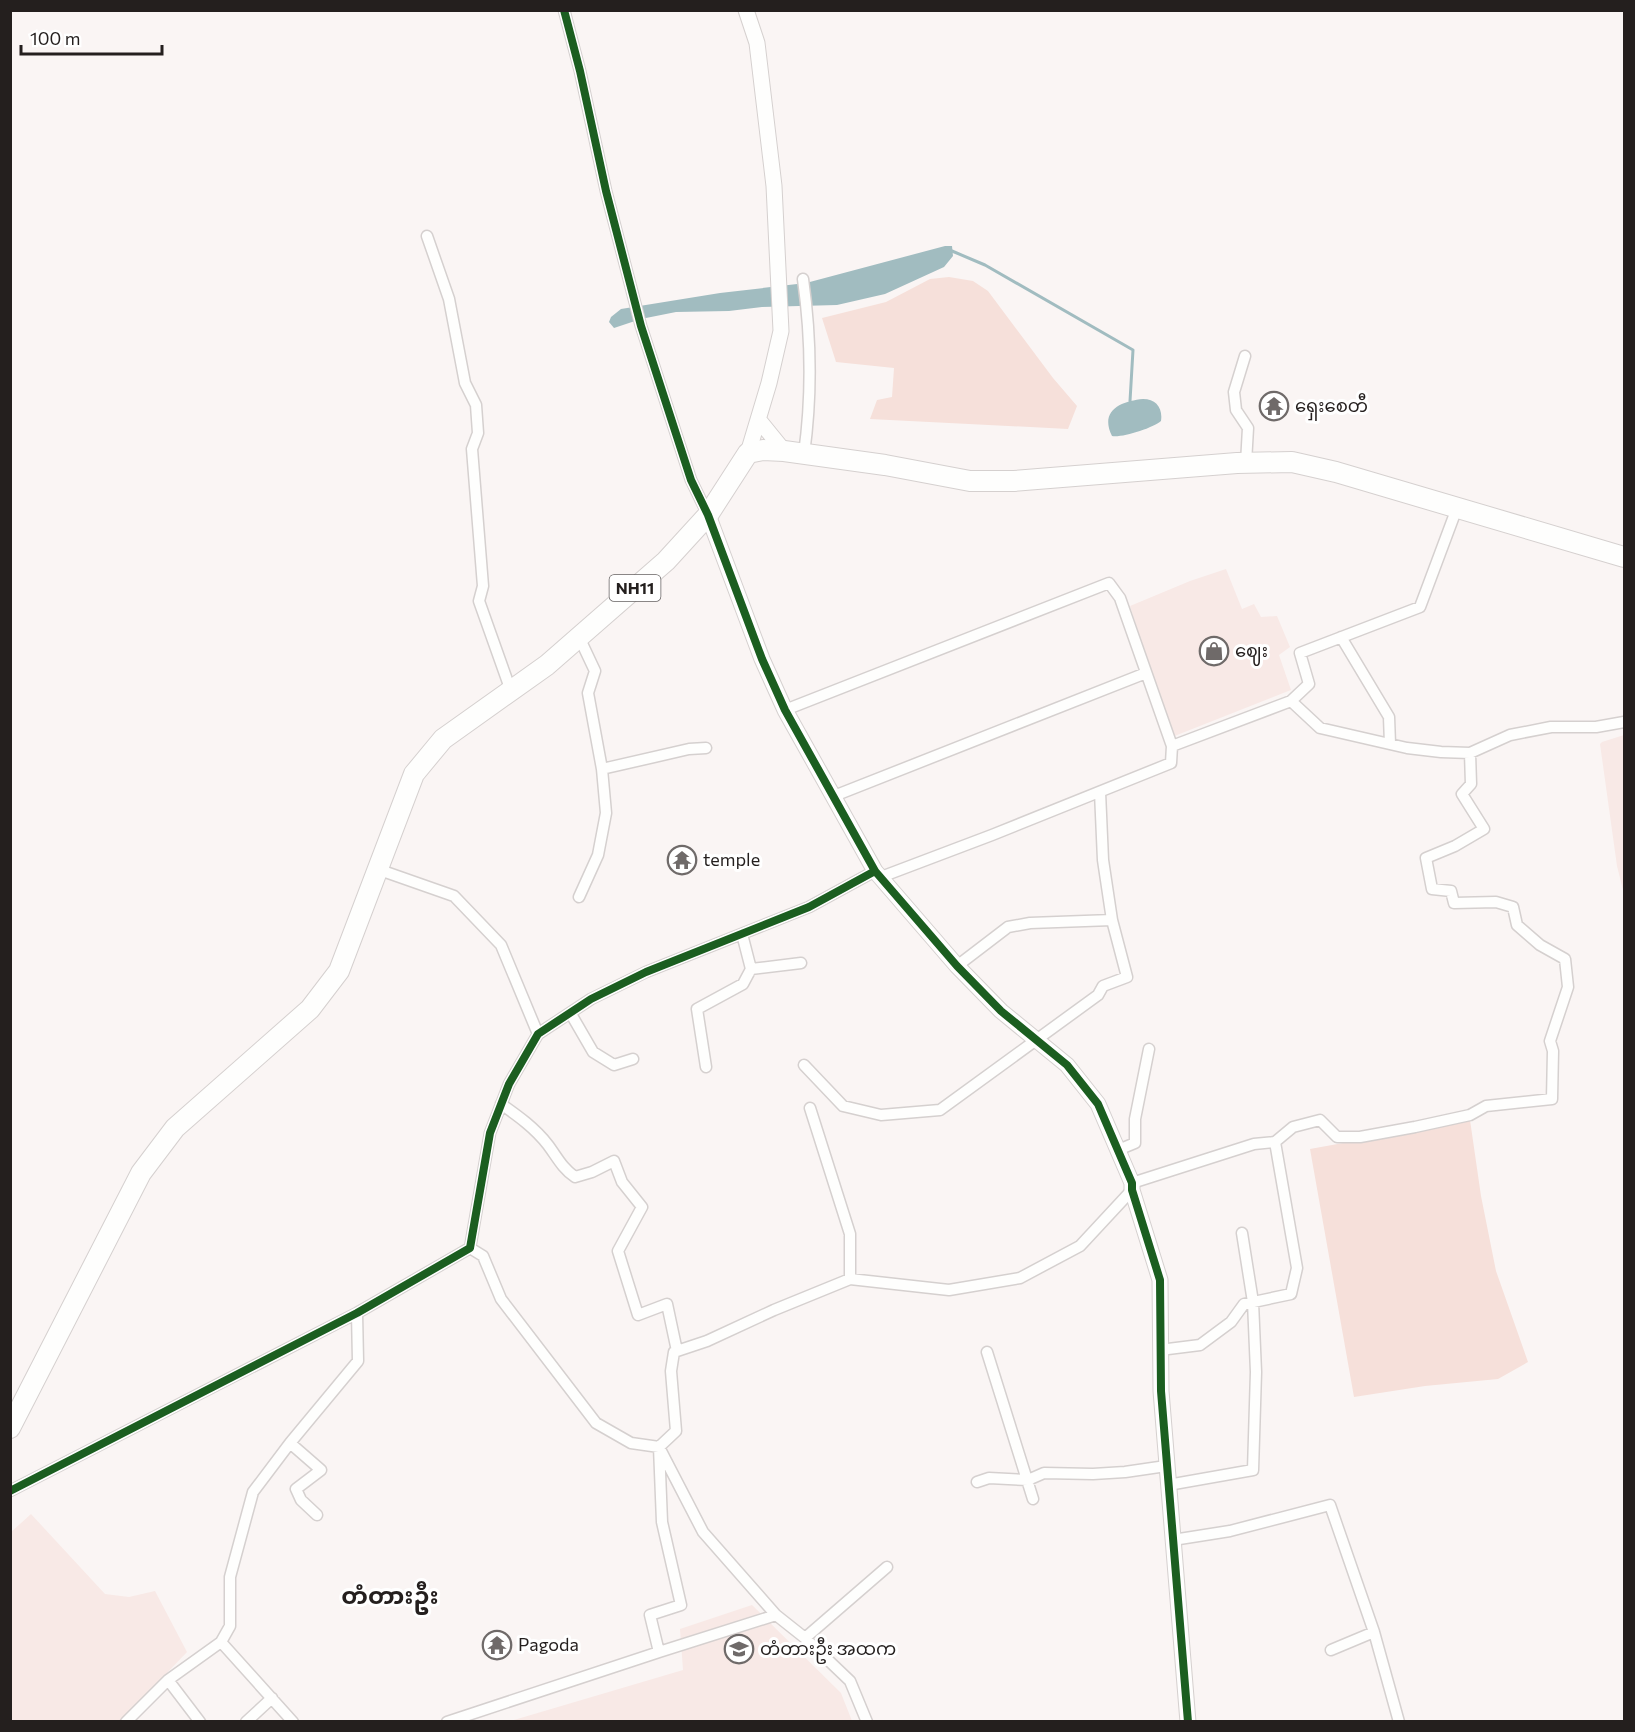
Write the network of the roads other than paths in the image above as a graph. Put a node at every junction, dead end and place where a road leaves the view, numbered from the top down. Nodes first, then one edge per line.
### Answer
1 (564, 10) edge
2 (746, 10) edge
3 (427, 236) dead end
4 (802, 279) dead end
5 (1245, 356) dead end
6 (758, 419) junction
7 (784, 451) junction
8 (748, 453) junction
9 (804, 454) junction
10 (1246, 463) junction
11 (1457, 508) junction
12 (708, 515) junction
13 (1624, 557) edge
14 (579, 637) junction
15 (1341, 637) junction
16 (1146, 673) junction
17 (511, 691) junction
18 (1291, 701) junction
19 (785, 710) junction
20 (1624, 722) edge
21 (1390, 744) junction
22 (1172, 746) junction
23 (706, 748) dead end
24 (1470, 753) junction
25 (602, 769) junction
26 (1100, 792) junction
27 (834, 796) junction
28 (377, 869) junction
29 (878, 874) junction
30 (579, 897) dead end
31 (1112, 920) junction
32 (742, 934) junction
33 (801, 963) dead end
34 (957, 966) junction
35 (751, 969) junction
36 (571, 1014) junction
37 (538, 1034) junction
38 (1036, 1040) junction
39 (1149, 1049) dead end
40 (633, 1059) dead end
41 (804, 1065) dead end
42 (706, 1067) dead end
43 (501, 1104) junction
44 (810, 1108) dead end
45 (1275, 1142) junction
46 (1118, 1150) junction
47 (1132, 1186) junction
48 (1242, 1233) dead end
49 (470, 1248) junction
50 (850, 1279) junction
51 (1253, 1302) junction
52 (357, 1313) junction
53 (1160, 1350) junction
54 (677, 1351) junction
55 (987, 1352) dead end
56 (10, 1428) edge
57 (290, 1443) junction
58 (658, 1447) junction
59 (1166, 1466) junction
60 (1028, 1480) junction
61 (976, 1482) dead end
62 (1168, 1485) junction
63 (10, 1491) edge
64 (1033, 1499) dead end
65 (317, 1515) dead end
66 (1173, 1539) junction
67 (887, 1567) dead end
68 (776, 1615) junction
69 (1374, 1632) junction
70 (805, 1638) junction
71 (221, 1642) junction
72 (1331, 1650) dead end
73 (659, 1653) junction
74 (168, 1680) junction
75 (272, 1698) junction
76 (126, 1722) edge
77 (200, 1722) edge
78 (246, 1722) edge
79 (293, 1722) edge
80 (447, 1722) edge
81 (867, 1722) edge
82 (1188, 1722) edge
83 (1399, 1722) edge

1 - 12 street
2 - 6 street
3 - 17 street
4 - 9 street
5 - 10 street
6 - 7 street
6 - 8 street
7 - 8 highway
7 - 9 highway
8 - 12 highway, NH11
9 - 10 highway
10 - 11 highway
11 - 13 highway
11 - 15 street
12 - 14 highway, NH11
12 - 19 street
14 - 17 highway, NH11
14 - 25 street
15 - 18 street
15 - 21 street
16 - 19 street
16 - 22 street
16 - 27 street
17 - 28 highway, NH11
18 - 21 street
18 - 22 street
19 - 27 street
20 - 24 street
21 - 24 street
22 - 26 street
23 - 25 street
24 - 45 street
25 - 30 street
26 - 29 street
26 - 31 street
27 - 29 street
28 - 37 street
28 - 56 highway, NH11
29 - 32 street
29 - 34 street
31 - 34 street
31 - 38 street
32 - 35 street
32 - 36 street
33 - 35 street
34 - 38 street
35 - 42 street
36 - 37 street
36 - 40 street
37 - 43 street
38 - 41 street
38 - 46 street
39 - 46 street
43 - 49 street
43 - 54 street
44 - 50 street
45 - 47 street
45 - 51 street
46 - 47 street
47 - 50 street
47 - 53 street
48 - 51 street
49 - 52 street
49 - 58 street
50 - 54 street
51 - 53 street
51 - 62 street
52 - 57 street
52 - 63 street
53 - 59 street
54 - 58 street
55 - 60 street
57 - 65 street
57 - 71 street
58 - 68 street
58 - 73 street
59 - 60 street
59 - 62 street
60 - 61 street
60 - 64 street
62 - 66 street
66 - 69 street
66 - 82 street
67 - 70 street
68 - 70 street
68 - 73 street
69 - 72 street
69 - 83 street
70 - 81 street
71 - 74 street
71 - 75 street
73 - 80 street
74 - 76 street
74 - 77 street
75 - 78 street
75 - 79 street

